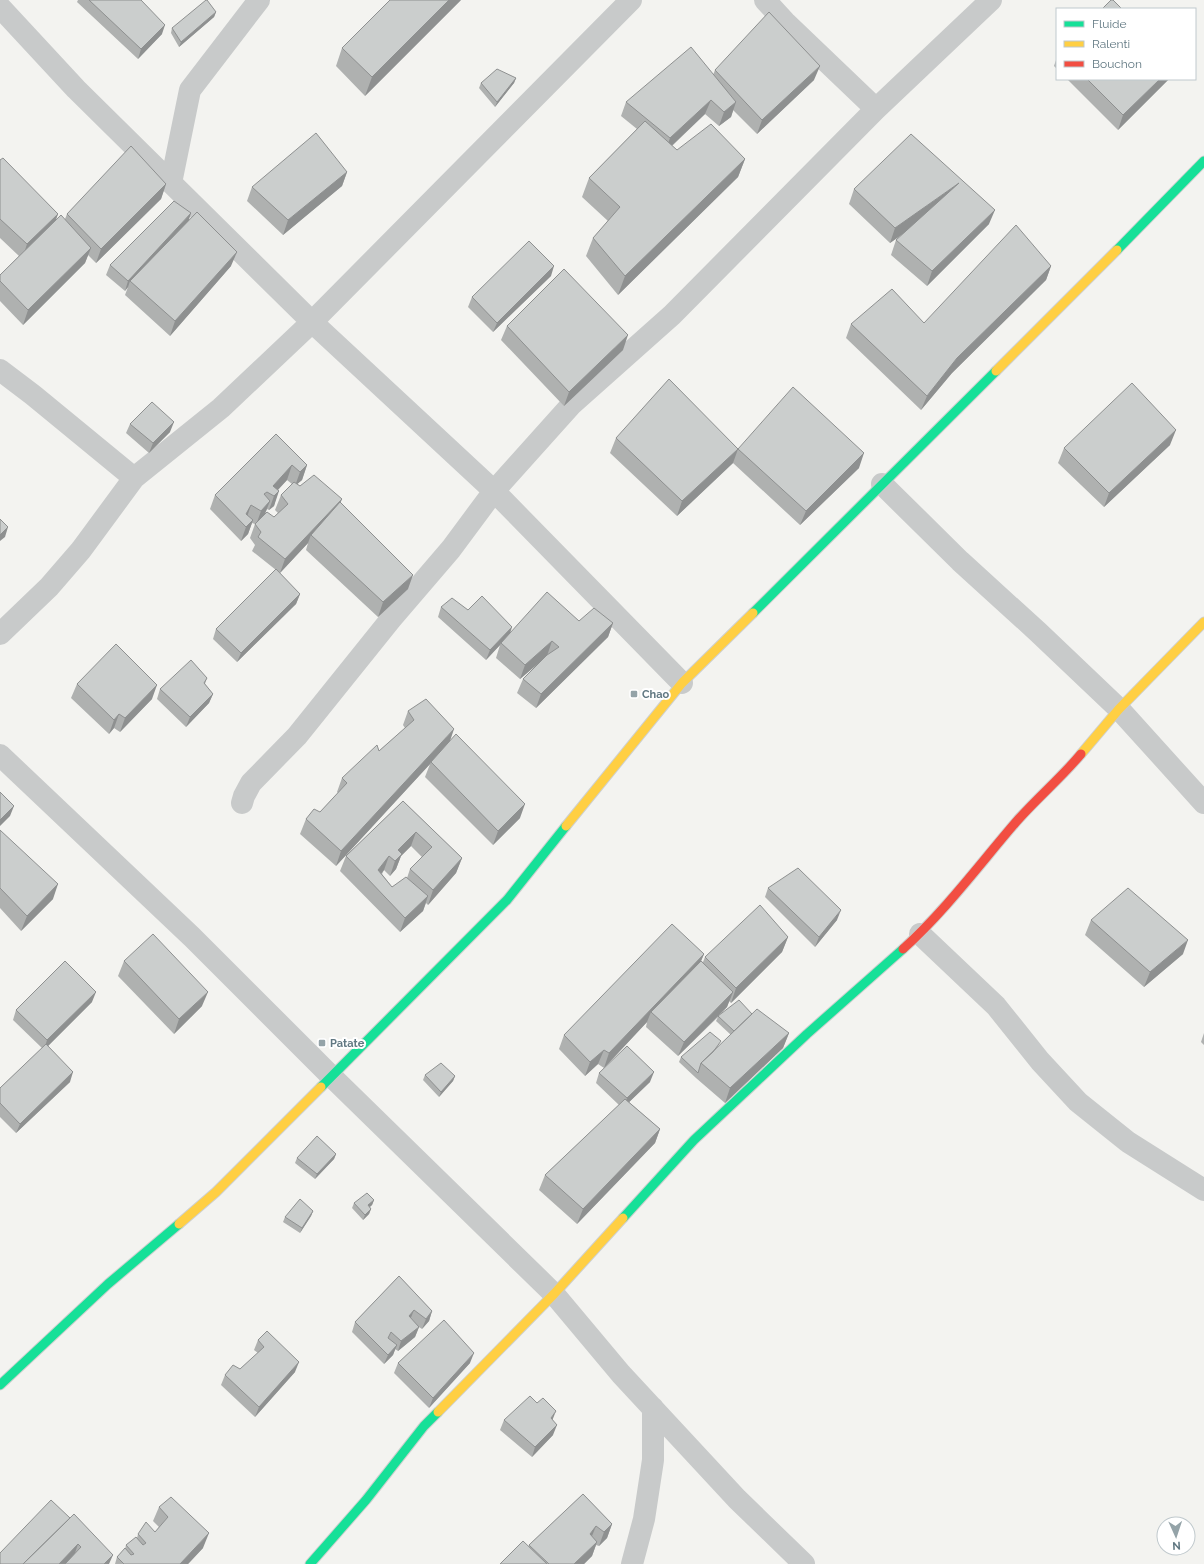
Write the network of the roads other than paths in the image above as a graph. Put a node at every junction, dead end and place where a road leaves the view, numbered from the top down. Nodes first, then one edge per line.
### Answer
1 (258, 0) edge
2 (632, 0) edge
3 (765, 0) edge
4 (991, 0) edge
5 (2, 12) edge
6 (876, 109) junction
7 (1204, 161) edge
8 (171, 183) junction
9 (312, 322) junction
10 (0, 370) edge
11 (134, 478) junction
12 (882, 484) junction
13 (494, 491) junction
14 (1204, 622) edge
15 (0, 634) edge
16 (682, 683) junction
17 (1119, 709) junction
18 (0, 755) edge
19 (242, 803) dead end
20 (1204, 803) edge
21 (920, 934) junction
22 (331, 1076) junction
23 (1204, 1190) edge
24 (554, 1294) junction
25 (0, 1385) edge
26 (653, 1408) junction
27 (310, 1564) edge
28 (632, 1564) edge
29 (804, 1564) edge

1 - 8 street
2 - 9 street
3 - 6 street
4 - 6 street
5 - 8 street
6 - 13 street
7 - 12 street
8 - 9 street
9 - 11 street
9 - 13 street
10 - 11 street
11 - 15 street
12 - 16 street
12 - 17 street
13 - 16 street
13 - 19 street
14 - 17 street
16 - 22 street
17 - 20 street
17 - 21 street
18 - 22 street
21 - 23 street
21 - 24 street
22 - 24 street
22 - 25 street
24 - 26 street
24 - 27 street
26 - 28 street
26 - 29 street

